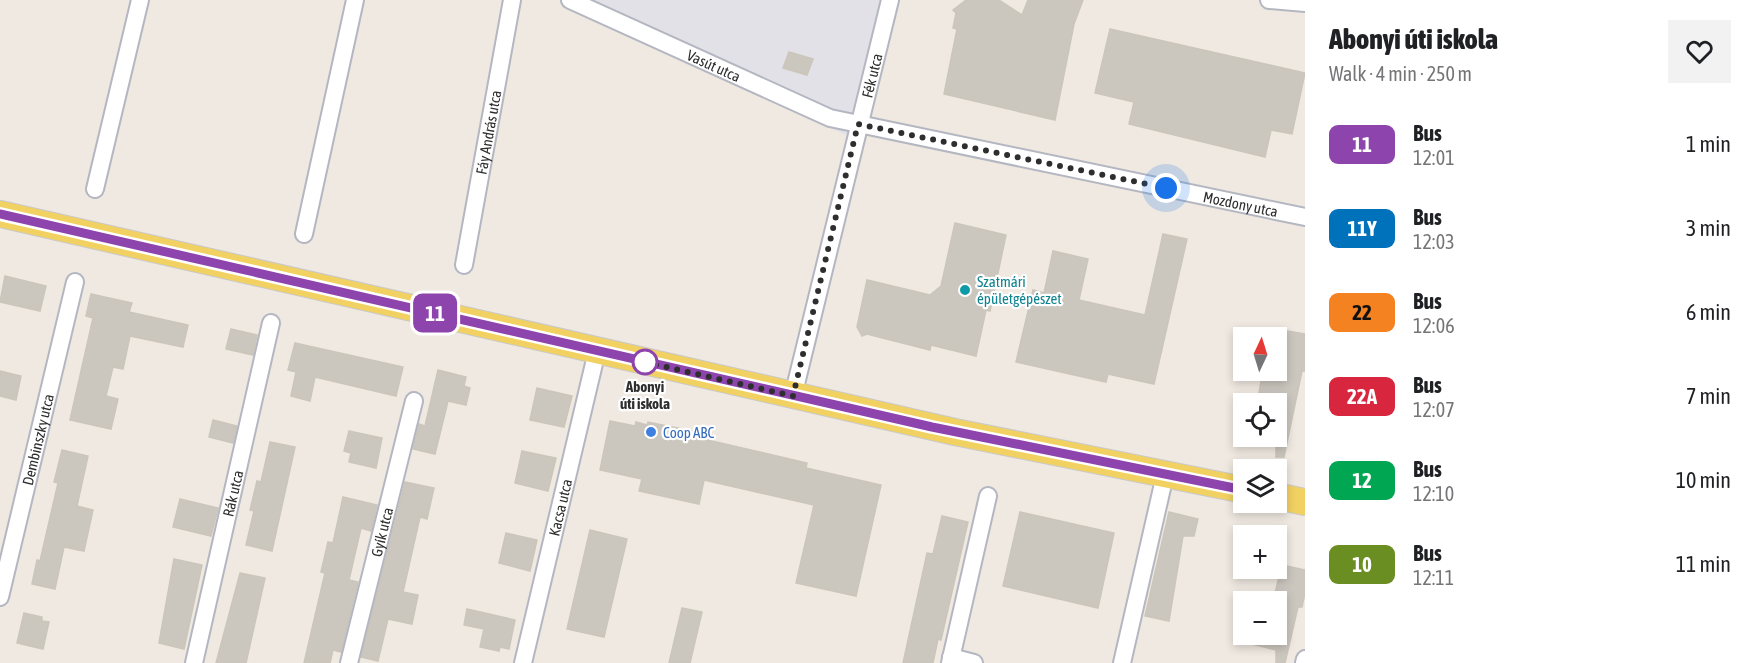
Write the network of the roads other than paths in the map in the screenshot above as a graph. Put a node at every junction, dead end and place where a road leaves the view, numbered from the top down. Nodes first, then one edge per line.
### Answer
1 (140, 0) edge
2 (355, 0) edge
3 (512, 0) edge
4 (570, 0) edge
5 (890, 0) edge
6 (1269, 0) edge
7 (1305, 3) edge
8 (858, 124) junction
9 (95, 189) dead end
10 (0, 214) edge
11 (1305, 217) edge
12 (304, 234) dead end
13 (464, 265) dead end
14 (75, 282) dead end
15 (271, 323) dead end
16 (597, 351) junction
17 (793, 396) junction
18 (414, 401) dead end
19 (1165, 475) junction
20 (1233, 488) edge
21 (988, 496) dead end
22 (1287, 498) edge
23 (1305, 502) edge
24 (0, 597) edge
25 (950, 660) edge
26 (194, 663) edge
27 (349, 663) edge
28 (523, 663) edge
29 (974, 663) edge
30 (1122, 663) edge

1 - 9 street
2 - 12 street
3 - 13 street, Fáy András utca
4 - 8 street, Vasút utca
5 - 8 street, Fék utca
6 - 7 street
8 - 11 street, Mozdony utca
8 - 17 street, Fék utca
10 - 16 main road
14 - 24 street, Dembinszky utca
15 - 26 street, Rák utca
16 - 17 main road
16 - 28 street, Kacsa utca
17 - 19 main road
18 - 27 street, Gyík utca
19 - 20 main road
19 - 30 street
21 - 25 street
22 - 23 main road
25 - 29 street

